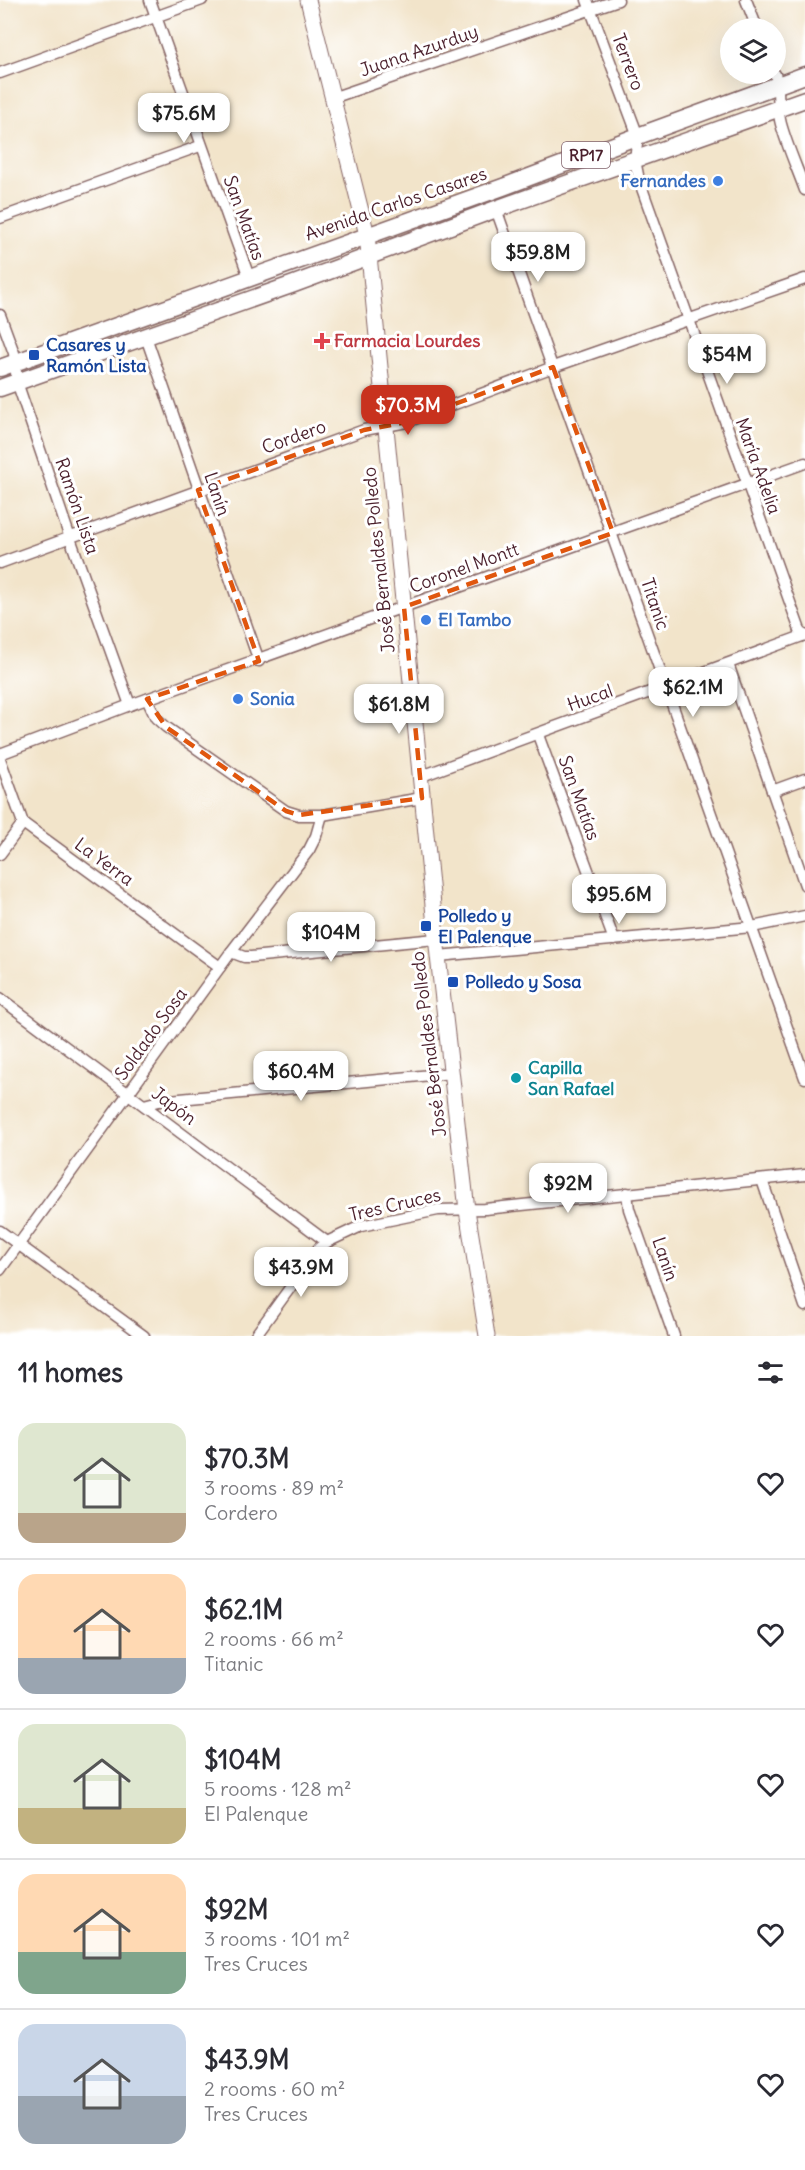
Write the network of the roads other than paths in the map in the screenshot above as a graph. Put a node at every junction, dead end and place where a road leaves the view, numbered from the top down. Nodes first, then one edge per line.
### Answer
1 (150, 0) edge
2 (202, 0) edge
3 (308, 0) edge
4 (618, 0) edge
5 (746, 0) edge
6 (588, 5) edge
7 (156, 17) junction
8 (753, 18) edge
9 (0, 73) edge
10 (805, 75) edge
11 (786, 78) edge
12 (765, 84) edge
13 (777, 84) edge
14 (332, 98) junction
15 (805, 99) edge
16 (778, 109) junction
17 (638, 136) junction
18 (200, 146) junction
19 (634, 160) junction
20 (805, 190) edge
21 (496, 209) junction
22 (0, 218) edge
23 (367, 234) junction
24 (369, 256) junction
25 (249, 277) junction
26 (805, 279) edge
27 (0, 315) edge
28 (688, 318) junction
29 (146, 337) junction
30 (8, 365) edge
31 (553, 367) junction
32 (17, 382) junction
33 (0, 388) edge
34 (385, 426) junction
35 (805, 463) edge
36 (747, 484) junction
37 (198, 490) junction
38 (613, 533) junction
39 (69, 538) junction
40 (0, 563) edge
41 (404, 607) junction
42 (803, 636) edge
43 (259, 660) junction
44 (728, 664) junction
45 (667, 687) junction
46 (147, 699) junction
47 (130, 705) junction
48 (538, 735) junction
49 (0, 754) edge
50 (0, 759) edge
51 (419, 777) junction
52 (805, 779) edge
53 (772, 791) junction
54 (422, 798) junction
55 (322, 815) junction
56 (23, 823) junction
57 (0, 854) edge
58 (805, 885) edge
59 (805, 916) edge
60 (752, 927) junction
61 (436, 939) junction
62 (614, 940) junction
63 (231, 952) junction
64 (438, 956) junction
65 (220, 967) junction
66 (0, 998) edge
67 (452, 1073) junction
68 (805, 1078) edge
69 (128, 1093) junction
70 (144, 1105) junction
71 (805, 1175) edge
72 (762, 1180) junction
73 (627, 1193) junction
74 (467, 1209) junction
75 (0, 1231) edge
76 (327, 1242) junction
77 (19, 1245) junction
78 (0, 1270) edge
79 (805, 1306) edge
80 (144, 1336) edge
81 (255, 1336) edge
82 (487, 1336) edge
83 (674, 1336) edge

1 - 7 street, San Matías
2 - 7 street
3 - 14 main road, José Bernaldes Polledo
4 - 6 street, Juana Azurduy
5 - 8 street
6 - 14 street, Juana Azurduy
6 - 17 street, Terrero
7 - 9 street
7 - 18 street, San Matías
10 - 11 main road, Avenida Carlos Casares / RP17
12 - 17 main road, Avenida Carlos Casares / RP17
13 - 16 street
14 - 23 main road, José Bernaldes Polledo
15 - 16 main road, Avenida Carlos Casares / RP17
16 - 19 main road, Avenida Carlos Casares / RP17
16 - 20 street
17 - 19 street, María Adelia
17 - 23 main road, Avenida Carlos Casares / RP17
18 - 22 street
18 - 25 street, San Matías
19 - 21 main road, Avenida Carlos Casares / RP17
19 - 28 street, María Adelia
21 - 24 main road, Avenida Carlos Casares / RP17
21 - 31 street, Titanic
23 - 24 main road, José Bernaldes Polledo
23 - 25 main road, Avenida Carlos Casares / RP17
24 - 29 main road, Avenida Carlos Casares / RP17
24 - 34 main road, José Bernaldes Polledo
25 - 30 main road, Avenida Carlos Casares / RP17
26 - 28 street, Cordero
27 - 30 street, Ramón Lista
28 - 31 street, Cordero
28 - 36 street, María Adelia
29 - 32 main road, Avenida Carlos Casares / RP17
29 - 37 street, Lanín
30 - 32 street, Ramón Lista
31 - 34 street, Cordero
31 - 38 street, Titanic
32 - 33 main road, Avenida Carlos Casares / RP17
32 - 39 street, Ramón Lista
34 - 37 street, Cordero
34 - 41 main road, José Bernaldes Polledo
35 - 36 street, Coronel Montt
36 - 38 street, Coronel Montt
36 - 42 street, María Adelia
37 - 39 street, Cordero
37 - 43 street, Lanín
38 - 41 street, Coronel Montt
38 - 45 street, Titanic
39 - 40 street, Cordero
39 - 47 street, Ramón Lista
41 - 43 street, Coronel Montt
41 - 51 main road, José Bernaldes Polledo
42 - 44 street, Hucal
43 - 46 street, Coronel Montt
44 - 45 street, Hucal
44 - 53 street
45 - 48 street, Hucal
45 - 60 street, Titanic
46 - 47 street, Coronel Montt
46 - 55 street
47 - 49 street, Coronel Montt
48 - 51 street, Hucal
48 - 62 street, San Matías
50 - 56 street
51 - 54 main road, José Bernaldes Polledo
52 - 53 street
53 - 58 street
54 - 55 street
54 - 61 main road, José Bernaldes Polledo
55 - 63 street, Soldado Sosa
56 - 57 street
56 - 65 street, La Yerra
59 - 60 street
60 - 62 street
60 - 68 street, Titanic
61 - 63 street
61 - 64 main road, José Bernaldes Polledo
62 - 64 street
63 - 65 street, Soldado Sosa
64 - 67 main road, José Bernaldes Polledo
65 - 69 street, Soldado Sosa
66 - 69 street, Japón
67 - 70 street
67 - 74 main road, José Bernaldes Polledo
69 - 70 street, Japón
69 - 77 street, Soldado Sosa
70 - 76 street, Japón
71 - 72 street, Tres Cruces
72 - 73 street, Tres Cruces
72 - 79 street
73 - 74 street, Tres Cruces
73 - 83 street, Lanín
74 - 76 street, Tres Cruces
74 - 82 main road, José Bernaldes Polledo
75 - 77 street
76 - 81 street, Tres Cruces
77 - 78 street, Soldado Sosa
77 - 80 street

